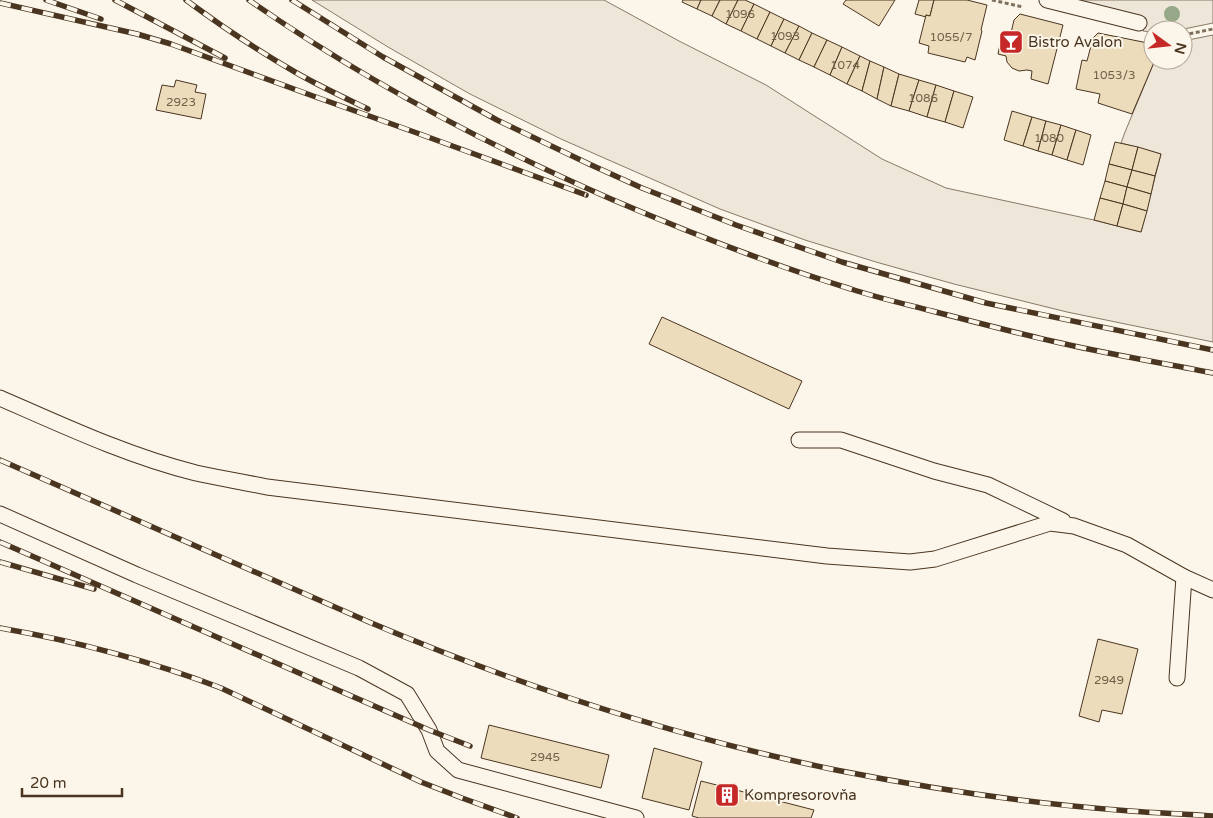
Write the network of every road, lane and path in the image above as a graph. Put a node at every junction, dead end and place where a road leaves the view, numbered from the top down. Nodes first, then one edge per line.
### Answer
1 (1047, 0) edge
2 (1139, 23) dead end
3 (1213, 29) edge
4 (1193, 33) edge
5 (0, 398) edge
6 (799, 440) dead end
7 (0, 514) edge
8 (1074, 526) junction
9 (1184, 577) junction
10 (1213, 590) edge
11 (1177, 678) dead end
12 (636, 818) edge

1 - 2 lane
3 - 4 path
5 - 8 lane
6 - 8 lane
7 - 12 lane
8 - 9 lane
9 - 10 lane
9 - 11 lane

